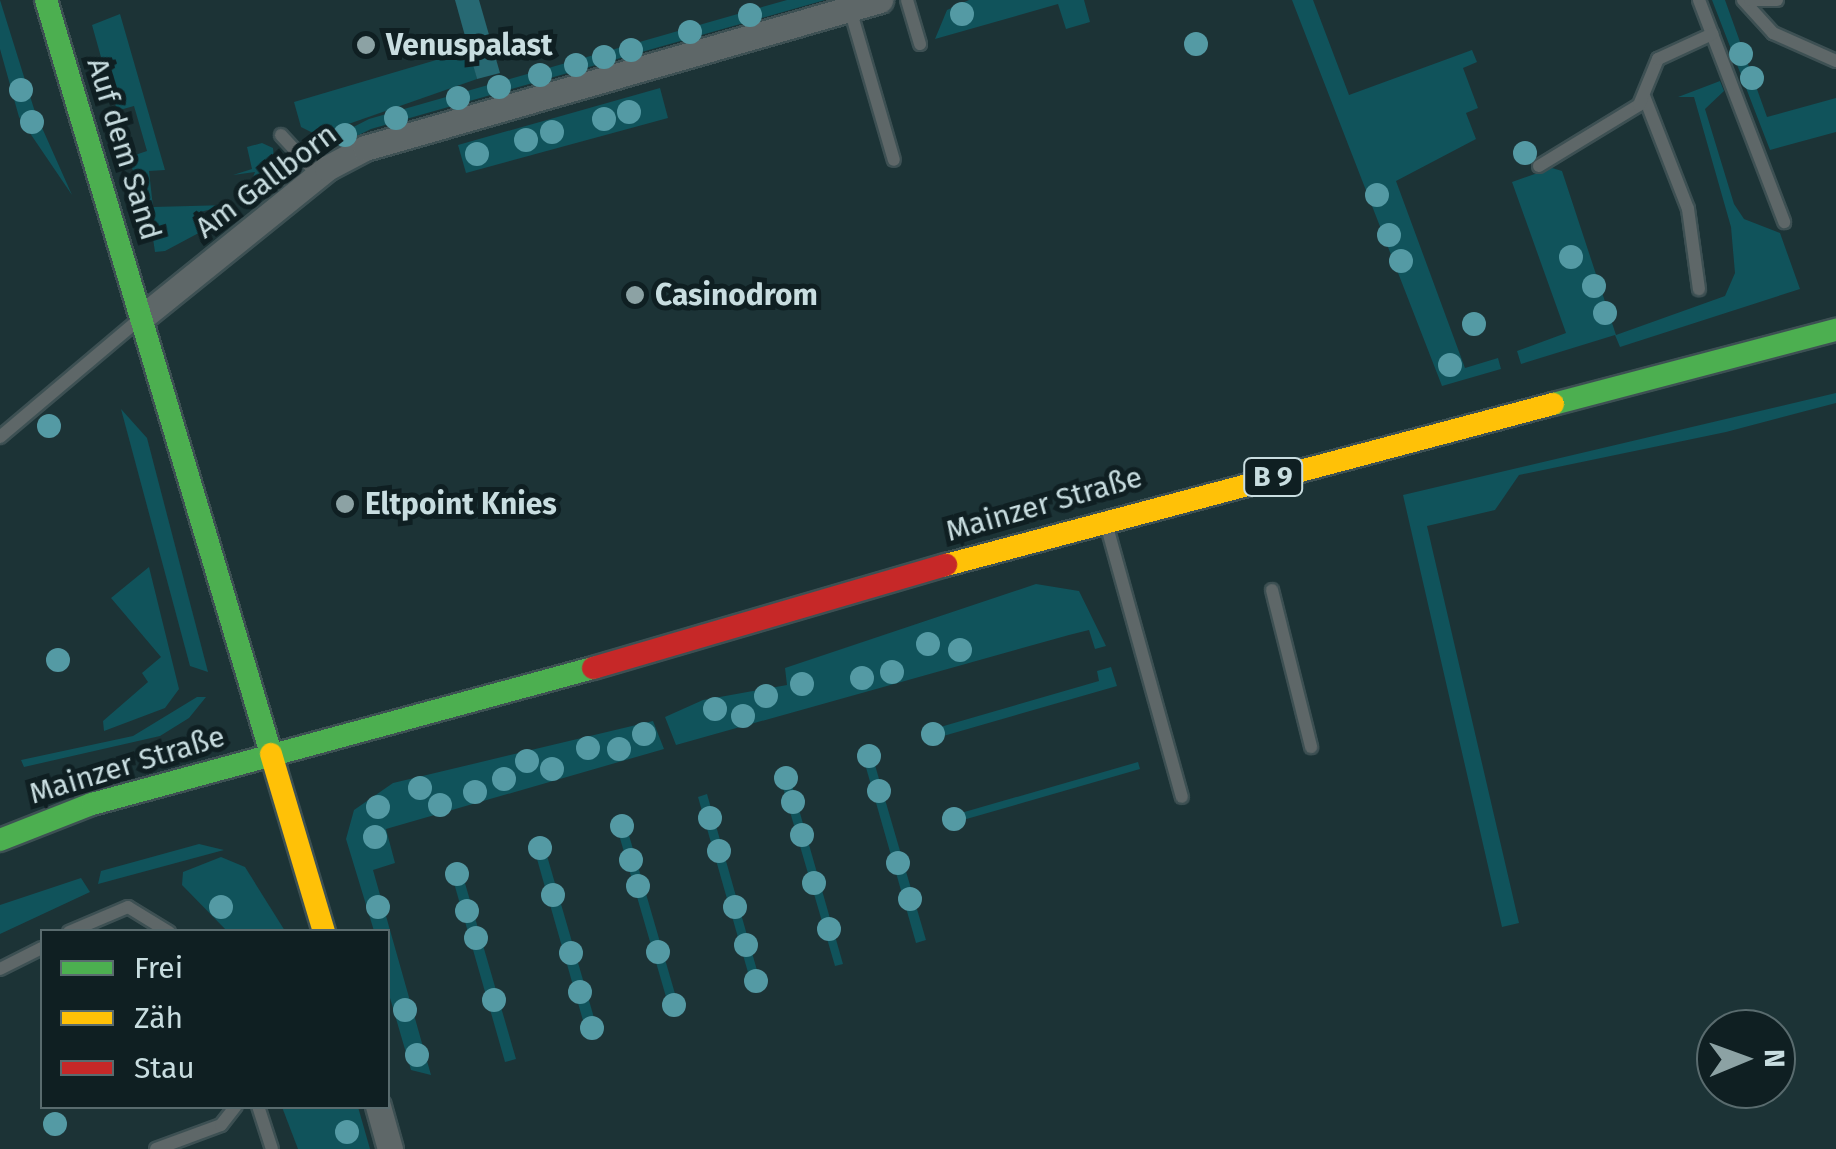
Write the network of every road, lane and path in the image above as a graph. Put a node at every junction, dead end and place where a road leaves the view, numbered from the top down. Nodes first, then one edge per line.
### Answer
1 (46, 0) edge
2 (880, 0) edge
3 (907, 0) edge
4 (1699, 0) edge
5 (1746, 0) edge
6 (1777, 0) edge
7 (850, 8) junction
8 (1712, 34) junction
9 (920, 44) dead end
10 (1836, 61) edge
11 (1644, 96) junction
12 (281, 134) dead end
13 (894, 160) dead end
14 (1539, 166) dead end
15 (318, 175) junction
16 (1784, 222) dead end
17 (1699, 289) dead end
18 (145, 315) junction
19 (1836, 330) edge
20 (0, 437) edge
21 (1106, 520) junction
22 (1272, 590) dead end
23 (1311, 747) dead end
24 (274, 755) junction
25 (1182, 797) dead end
26 (0, 840) edge
27 (77, 929) edge
28 (164, 929) edge
29 (323, 929) edge
30 (40, 949) edge
31 (0, 970) edge
32 (233, 1109) edge
33 (259, 1109) edge
34 (379, 1109) edge
35 (156, 1149) edge
36 (272, 1149) edge
37 (390, 1149) edge

1 - 18 main road, Auf dem Sand
2 - 7 street, Am Gallborn
3 - 9 lane
4 - 8 lane
5 - 6 lane
5 - 10 lane
7 - 13 lane
7 - 15 street, Am Gallborn
8 - 11 lane
8 - 16 lane
11 - 14 lane
11 - 17 lane
12 - 15 lane
15 - 18 street, Am Gallborn
18 - 20 lane
18 - 24 main road
19 - 21 main road, Mainzer Straße / B 9
21 - 24 main road, Mainzer Straße / B 9
21 - 25 lane
22 - 23 lane
24 - 26 main road, Mainzer Straße / B 9
24 - 29 main road, Mainzer Straße
27 - 28 lane
30 - 31 lane
32 - 35 lane
33 - 36 lane
34 - 37 street

